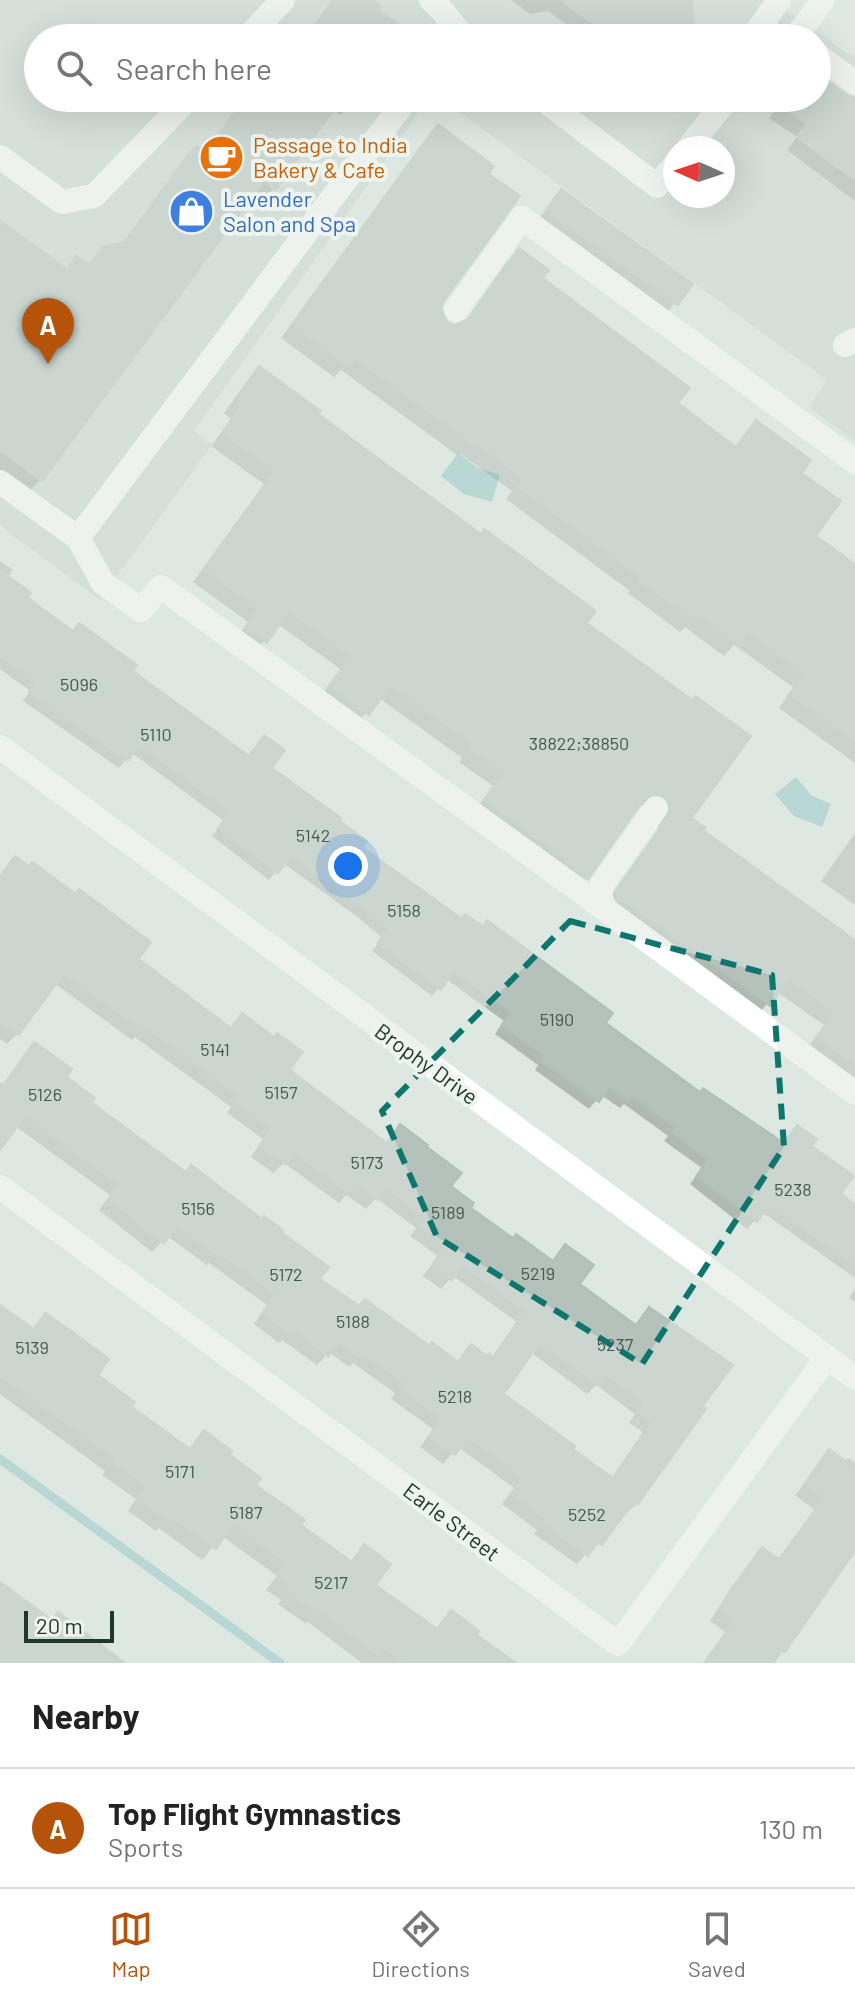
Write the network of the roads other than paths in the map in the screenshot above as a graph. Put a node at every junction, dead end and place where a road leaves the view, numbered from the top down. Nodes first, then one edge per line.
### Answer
1 (283, 0) edge
2 (431, 0) edge
3 (779, 0) edge
4 (823, 0) edge
5 (260, 24) edge
6 (452, 24) edge
7 (762, 24) edge
8 (805, 24) edge
9 (831, 65) edge
10 (855, 83) edge
11 (175, 112) edge
12 (397, 112) edge
13 (559, 112) edge
14 (717, 112) edge
15 (698, 136) edge
16 (0, 157) edge
17 (663, 179) edge
18 (456, 310) dead end
19 (855, 462) edge
20 (0, 482) edge
21 (78, 538) junction
22 (3, 756) edge
23 (656, 808) dead end
24 (606, 910) junction
25 (855, 1093) edge
26 (0, 1187) edge
27 (827, 1357) junction
28 (855, 1378) edge

1 - 5 street
2 - 6 street
3 - 7 street
4 - 8 street
9 - 10 street
11 - 16 street
12 - 21 street
13 - 17 street
14 - 15 street
18 - 19 street
20 - 21 street
21 - 24 street
22 - 27 street, Brophy Drive
23 - 24 street
24 - 25 street
26 - 27 street, Earle Street
27 - 28 street, Brophy Drive

